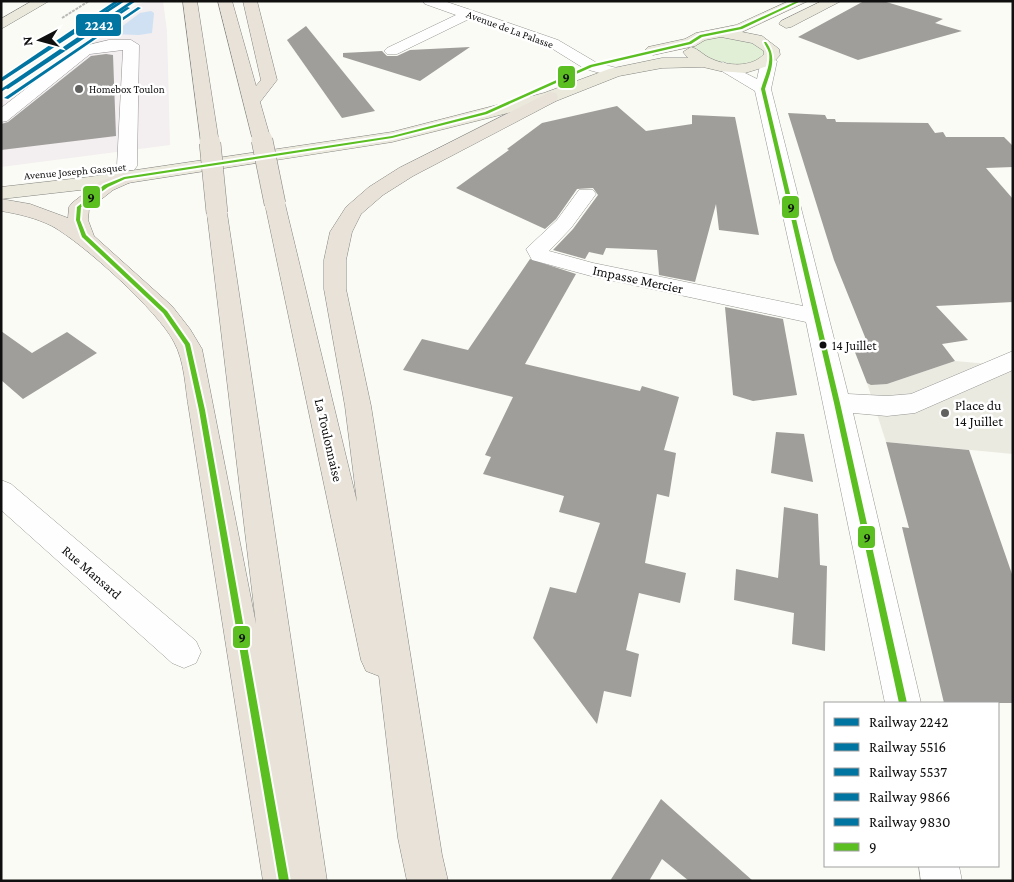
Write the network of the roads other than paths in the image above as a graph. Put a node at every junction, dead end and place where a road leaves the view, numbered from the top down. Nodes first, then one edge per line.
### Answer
1 (42, 1) edge
2 (190, 1) edge
3 (225, 1) edge
4 (250, 1) edge
5 (430, 1) edge
6 (834, 1) edge
7 (801, 6) edge
8 (469, 14) junction
9 (1, 25) edge
10 (721, 33) junction
11 (690, 43) junction
12 (765, 44) junction
13 (392, 51) dead end
14 (769, 60) junction
15 (705, 62) junction
16 (591, 66) junction
17 (723, 67) junction
18 (615, 72) junction
19 (763, 89) junction
20 (550, 97) junction
21 (252, 101) junction
22 (486, 113) junction
23 (1, 118) edge
24 (125, 172) junction
25 (1, 178) edge
26 (1, 193) edge
27 (586, 194) dead end
28 (1, 205) edge
29 (84, 236) junction
30 (817, 317) junction
31 (1013, 360) edge
32 (837, 403) junction
33 (1, 492) edge
34 (184, 652) dead end
35 (903, 702) edge
36 (939, 867) edge
37 (425, 868) edge
38 (284, 881) edge
39 (307, 881) edge
40 (942, 881) edge

1 - 9 main road
2 - 39 highway, bridge
3 - 21 highway, La Toulonnaise
4 - 21 highway
5 - 8 street, Avenue de La Palasse
6 - 7 main road
7 - 10 main road
7 - 12 main road
8 - 13 street
8 - 16 street, Avenue de La Palasse
10 - 11 main road, Avenue Joseph Gasquet
10 - 12 main road
11 - 15 main road
11 - 16 main road, Avenue Joseph Gasquet
12 - 14 main road
14 - 17 main road, Avenue Joseph Gasquet
14 - 19 street
15 - 17 main road, Avenue Joseph Gasquet
15 - 18 main road, Avenue Joseph Gasquet
16 - 18 street, Avenue de La Palasse
16 - 22 main road, Avenue Joseph Gasquet
17 - 19 street
18 - 20 main road, Avenue Joseph Gasquet
19 - 30 street
20 - 22 main road, Avenue Joseph Gasquet
20 - 37 highway
21 - 37 highway, La Toulonnaise, bridge
22 - 24 main road, Avenue Joseph Gasquet
23 - 24 street
24 - 25 main road, Avenue Joseph Gasquet
24 - 26 main road, Avenue Joseph Gasquet
24 - 29 highway
27 - 30 street, Impasse Mercier
28 - 29 highway
29 - 38 highway
30 - 32 street
31 - 32 street
32 - 35 street
33 - 34 street, Rue Mansard
36 - 40 street

